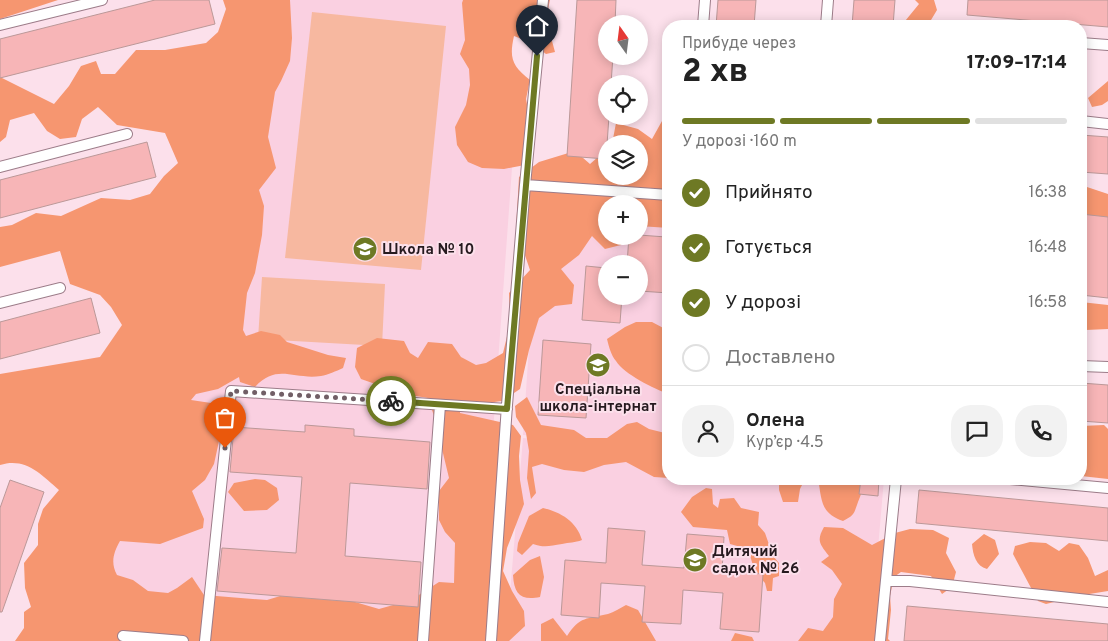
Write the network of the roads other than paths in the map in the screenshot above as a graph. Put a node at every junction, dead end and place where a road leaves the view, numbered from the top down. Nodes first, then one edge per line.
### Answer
1 (102, 0) edge
2 (543, 0) edge
3 (705, 0) edge
4 (828, 0) edge
5 (703, 20) edge
6 (826, 20) edge
7 (0, 25) edge
8 (1087, 44) edge
9 (1108, 46) edge
10 (1087, 122) edge
11 (1108, 124) edge
12 (127, 134) dead end
13 (0, 167) edge
14 (525, 185) junction
15 (662, 195) edge
16 (60, 288) dead end
17 (0, 303) edge
18 (1087, 366) edge
19 (1108, 367) edge
20 (440, 405) junction
21 (507, 409) junction
22 (895, 485) edge
23 (1075, 485) edge
24 (1108, 488) edge
25 (886, 581) junction
26 (1108, 602) edge
27 (123, 636) dead end
28 (183, 641) edge
29 (204, 641) edge
30 (424, 641) edge
31 (491, 641) edge
32 (880, 641) edge

1 - 7 lane
2 - 14 lane
3 - 5 lane
4 - 6 lane
8 - 9 lane
10 - 11 lane
12 - 13 lane
14 - 15 lane
14 - 21 lane
16 - 17 lane
18 - 19 lane
20 - 21 lane
20 - 29 lane
20 - 30 lane
21 - 31 lane
22 - 25 lane
23 - 24 lane
25 - 26 lane
25 - 32 lane
27 - 28 lane

